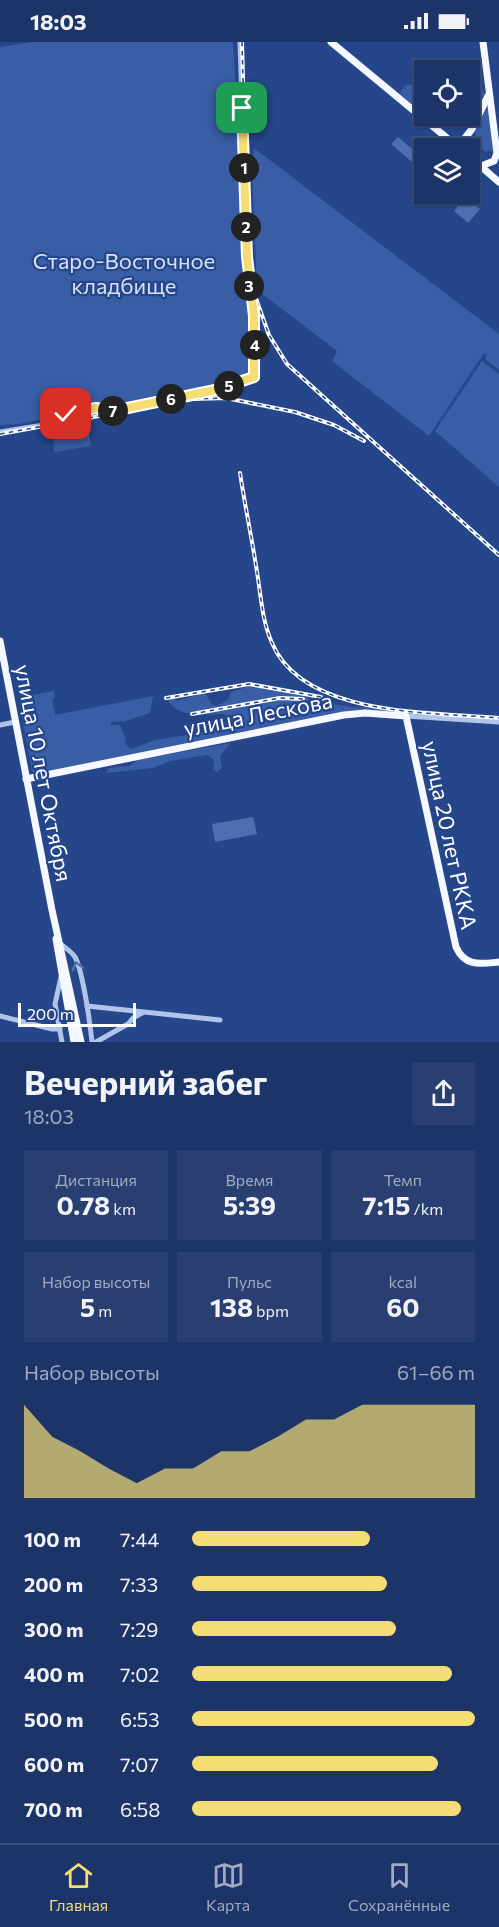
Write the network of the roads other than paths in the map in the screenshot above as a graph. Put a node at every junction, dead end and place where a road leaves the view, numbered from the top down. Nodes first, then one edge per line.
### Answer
1 (240, 42) edge
2 (331, 42) edge
3 (483, 42) edge
4 (490, 97) junction
5 (447, 138) edge
6 (466, 138) edge
7 (498, 153) edge
8 (499, 162) edge
9 (481, 166) joint
10 (499, 182) edge
11 (0, 432) edge
12 (0, 641) edge
13 (406, 716) junction
14 (15, 722) junction
15 (499, 722) edge
16 (0, 725) edge
17 (26, 779) junction
18 (53, 913) junction
19 (61, 944) junction
20 (499, 962) edge
21 (61, 977) junction
22 (83, 993) junction
23 (70, 1003) junction
24 (87, 1006) junction
25 (56, 1008) junction
26 (132, 1014) junction
27 (0, 1016) edge
28 (220, 1020) dead end
29 (60, 1029) junction
30 (62, 1042) edge
31 (74, 1042) edge
32 (81, 1042) edge
33 (94, 1042) edge

1 - 11 street
2 - 5 main road
3 - 4 main road
4 - 6 main road
4 - 7 main road
7 - 8 main road
7 - 9 main road
9 - 10 main road
12 - 14 main road, улица 10 лет Октября
13 - 15 street, улица Лескова
13 - 17 main road, улица Лескова
13 - 20 main road, улица 20 лет РККА
14 - 16 street
14 - 17 main road, улица 10 лет Октября
17 - 18 main road, улица 10 лет Октября
18 - 19 main road, улица 10 лет Октября
18 - 21 main road, улица 10 лет Октября
22 -> 19 street
19 - 23 main road, улица 10 лет Октября
21 - 23 main road, улица 10 лет Октября
21 - 25 street
22 - 23 street
22 - 24 street
23 - 25 street
23 - 31 main road, улица 10 лет Октября
23 - 32 main road, улица 10 лет Октября
24 - 26 street
24 - 33 street
25 - 29 street
26 - 28 street
26 - 33 street
27 - 29 street
29 - 30 street

